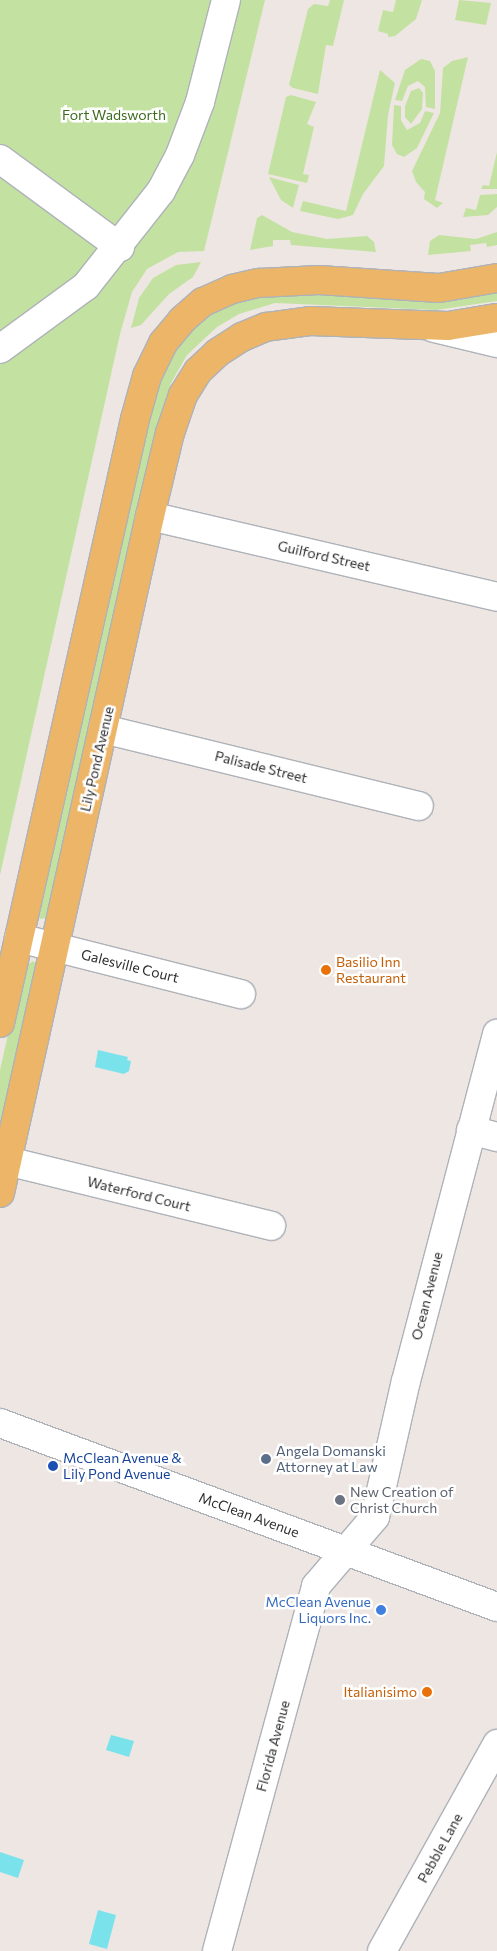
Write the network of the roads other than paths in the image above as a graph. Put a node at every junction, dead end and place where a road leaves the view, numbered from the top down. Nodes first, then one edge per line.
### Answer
1 (226, 0) edge
2 (0, 160) edge
3 (120, 247) junction
4 (497, 278) edge
5 (497, 318) edge
6 (427, 327) junction
7 (497, 343) edge
8 (0, 349) edge
9 (150, 516) junction
10 (497, 597) edge
11 (103, 729) junction
12 (419, 806) dead end
13 (18, 938) junction
14 (55, 947) junction
15 (240, 994) dead end
16 (0, 1023) edge
17 (497, 1034) edge
18 (471, 1130) junction
19 (497, 1137) edge
20 (7, 1160) junction
21 (0, 1193) edge
22 (271, 1226) dead end
23 (0, 1423) edge
24 (346, 1551) junction
25 (497, 1607) edge
26 (497, 1744) edge
27 (217, 1951) edge
28 (382, 1951) edge

1 - 3 street
2 - 3 street
3 - 8 street
4 - 13 main road
5 - 6 main road, Lily Pond Avenue
6 - 7 street
6 - 9 main road, Lily Pond Avenue
9 - 10 street, Guilford Street
9 - 11 main road, Lily Pond Avenue
11 - 12 street, Palisade Street
11 - 14 main road, Lily Pond Avenue
13 - 14 street, Galesville Court
13 - 16 main road
14 - 15 street, Galesville Court
14 - 20 main road, Lily Pond Avenue
17 - 18 street, Ocean Avenue
18 - 19 street
18 - 24 street, Ocean Avenue
20 - 21 main road, Lily Pond Avenue
20 - 22 street, Waterford Court
23 - 24 street, McClean Avenue
24 - 25 street, McClean Avenue
24 - 27 street, Florida Avenue
26 - 28 street, Pebble Lane

